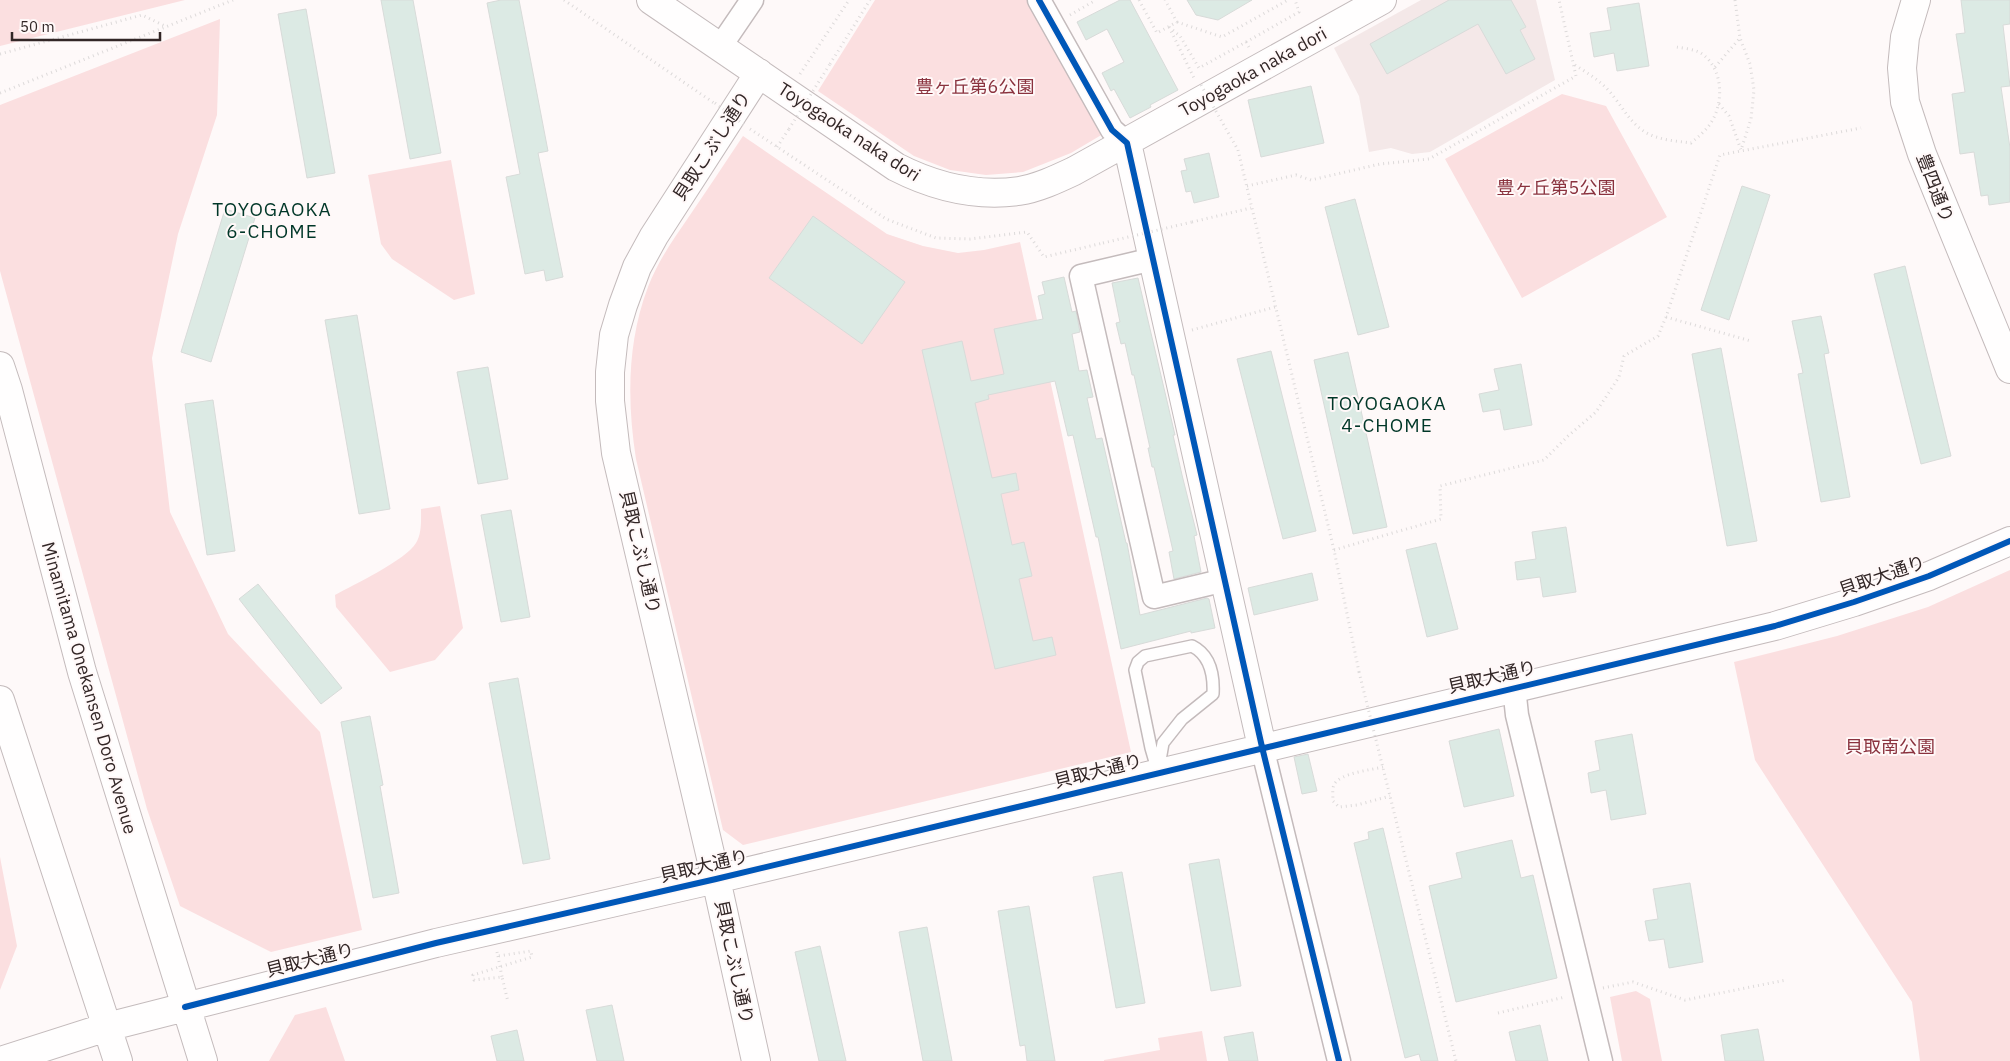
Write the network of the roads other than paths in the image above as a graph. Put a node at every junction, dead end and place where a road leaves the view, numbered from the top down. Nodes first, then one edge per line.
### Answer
1 (651, 0) edge
2 (752, 0) edge
3 (1039, 0) edge
4 (1382, 0) edge
5 (1916, 0) edge
6 (720, 47) junction
7 (759, 73) junction
8 (1128, 143) junction
9 (1153, 259) junction
10 (0, 366) edge
11 (2010, 369) edge
12 (2010, 541) edge
13 (1225, 580) junction
14 (1514, 687) junction
15 (0, 700) edge
16 (1262, 747) junction
17 (1158, 772) junction
18 (716, 879) junction
19 (185, 1007) junction
20 (107, 1027) junction
21 (1, 1061) edge
22 (118, 1061) edge
23 (203, 1061) edge
24 (756, 1061) edge
25 (1339, 1061) edge
26 (1601, 1061) edge

1 - 6 street, Toyogaoka naka dori
2 - 6 street
3 - 8 street
4 - 8 street, Toyogaoka naka dori
5 - 11 street, 豊四通り
6 - 7 street, Toyogaoka naka dori
7 - 8 street, Toyogaoka naka dori
7 - 18 street, 貝取こぶし通り
8 - 9 street
9 - 13 street
9 - 13 street
10 - 19 street, Minamitama Onekansen Doro Avenue
12 - 14 street, 貝取大通り
13 - 16 street
14 - 16 street, 貝取大通り
14 - 26 street
15 - 20 street
16 - 17 street, 貝取大通り
16 - 25 street
17 - 17 lane
17 - 18 street, 貝取大通り
18 - 19 street, 貝取大通り
18 - 24 street, 貝取こぶし通り
19 - 20 street, 貝取大通り
19 - 23 street, Minamitama Onekansen Doro Avenue
20 - 21 street, 貝取大通り
20 - 22 street

